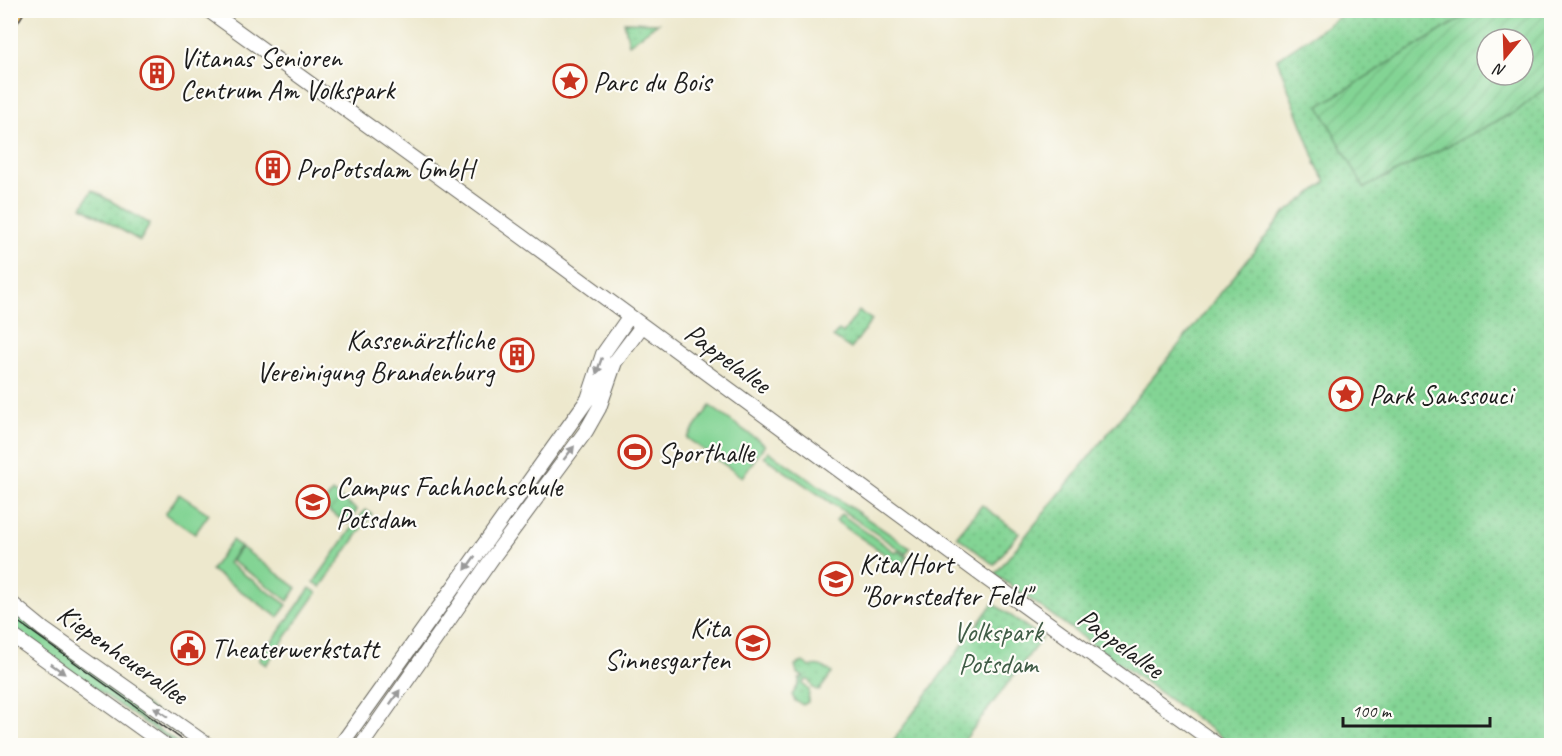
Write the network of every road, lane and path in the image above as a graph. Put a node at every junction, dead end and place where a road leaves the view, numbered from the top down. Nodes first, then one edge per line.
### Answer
1 (15, 10) edge
2 (207, 10) edge
3 (10, 18) edge
4 (629, 317) junction
5 (642, 326) junction
6 (10, 602) edge
7 (10, 634) edge
8 (166, 746) edge
9 (209, 746) edge
10 (340, 746) edge
11 (361, 746) edge
12 (1219, 746) edge

1 - 3 main road
2 - 4 street, Pappelallee
4 - 5 street, Pappelallee
4 -> 10 street
11 -> 5 street
5 - 12 street, Pappelallee
9 -> 6 street, Kiepenheuerallee
7 -> 8 street, Kiepenheuerallee

